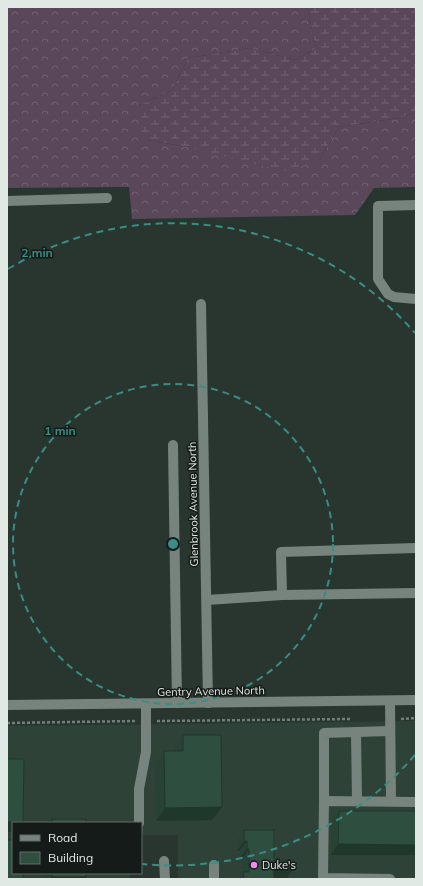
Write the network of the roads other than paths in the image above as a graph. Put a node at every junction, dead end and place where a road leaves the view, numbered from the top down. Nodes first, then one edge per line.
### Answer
1 (107, 198) dead end
2 (7, 201) edge
3 (416, 205) edge
4 (416, 299) edge
5 (201, 304) dead end
6 (173, 446) dead end
7 (416, 548) edge
8 (416, 593) edge
9 (282, 595) junction
10 (206, 600) junction
11 (416, 700) edge
12 (390, 701) junction
13 (177, 703) junction
14 (208, 703) junction
15 (146, 704) junction
16 (7, 705) edge
17 (390, 731) junction
18 (356, 732) junction
19 (324, 801) junction
20 (357, 801) junction
21 (391, 801) junction
22 (416, 802) edge
23 (139, 822) edge
24 (164, 861) dead end
25 (214, 866) dead end
26 (165, 879) edge
27 (214, 879) edge
28 (390, 879) edge

1 - 2 street
3 - 4 street
5 - 10 street, Glenbrook Avenue North
6 - 13 street
7 - 9 street
8 - 9 street
9 - 10 street
10 - 14 street, Glenbrook Avenue North
11 - 12 street, Gentry Avenue North
12 - 14 street, Gentry Avenue North
12 - 17 street
13 - 14 street, Gentry Avenue North
13 - 15 street, Gentry Avenue North
15 - 16 street, Gentry Avenue North
15 - 23 street
17 - 18 street
17 - 21 street
18 - 19 street
18 - 20 street
19 - 20 street
19 - 28 street
20 - 21 street
21 - 22 street
24 - 26 street
25 - 27 street

